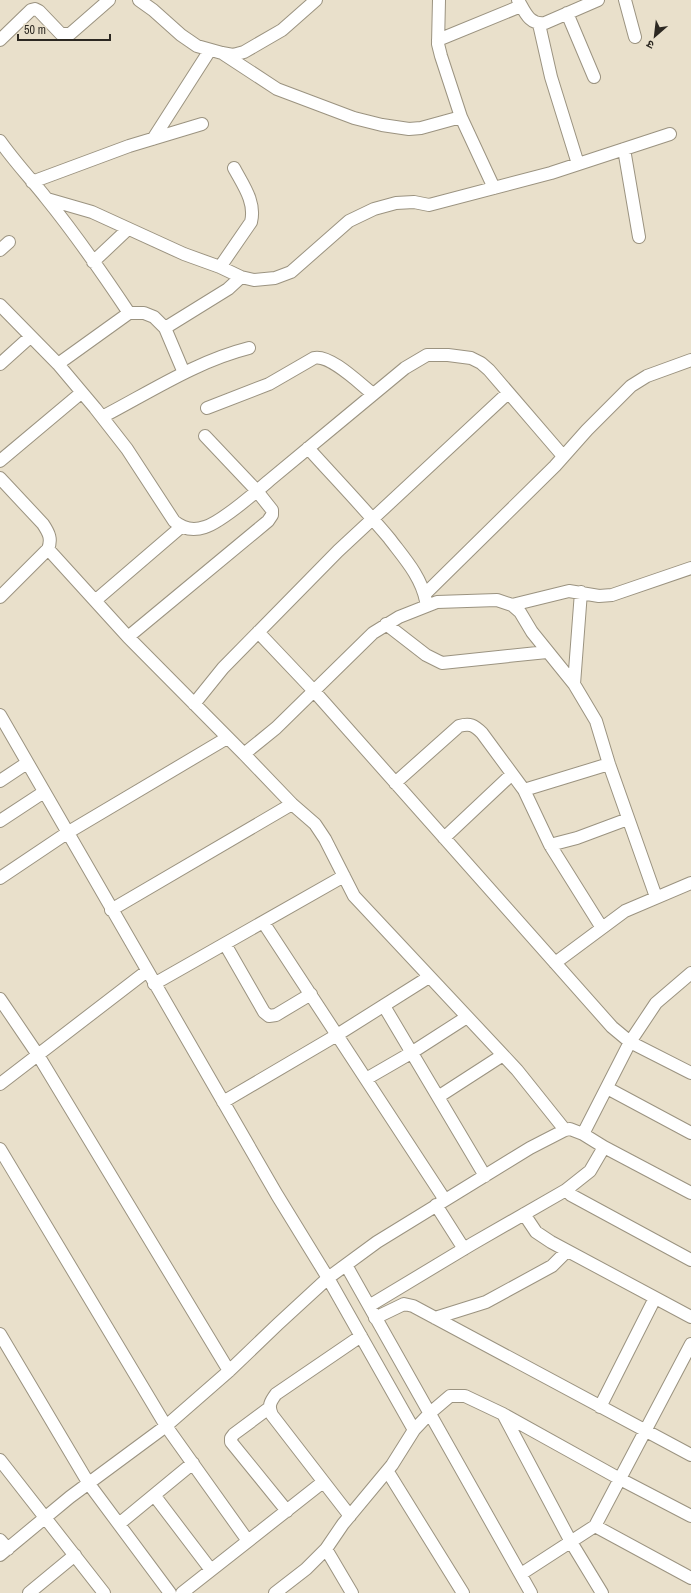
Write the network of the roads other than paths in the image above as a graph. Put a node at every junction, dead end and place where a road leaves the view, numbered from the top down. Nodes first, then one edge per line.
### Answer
1 (109, 0) edge
2 (138, 0) edge
3 (316, 0) edge
4 (439, 0) edge
5 (598, 0) edge
6 (625, 0) edge
7 (520, 3) edge
8 (568, 13) junction
9 (539, 24) junction
10 (635, 37) dead end
11 (0, 40) edge
12 (438, 40) junction
13 (210, 50) junction
14 (222, 53) junction
15 (594, 77) dead end
16 (461, 117) junction
17 (202, 124) dead end
18 (670, 134) dead end
19 (153, 139) junction
20 (0, 141) edge
21 (624, 149) junction
22 (578, 164) junction
23 (234, 168) dead end
24 (32, 182) junction
25 (494, 188) junction
26 (47, 199) junction
27 (128, 229) junction
28 (639, 237) dead end
29 (93, 262) junction
30 (220, 267) junction
31 (241, 277) junction
32 (0, 306) edge
33 (129, 313) junction
34 (165, 328) junction
35 (30, 337) junction
36 (249, 348) dead end
37 (691, 360) edge
38 (0, 364) edge
39 (58, 364) junction
40 (184, 373) junction
41 (81, 393) junction
42 (508, 393) junction
43 (373, 394) junction
44 (207, 408) dead end
45 (102, 417) junction
46 (205, 436) dead end
47 (308, 448) junction
48 (563, 456) junction
49 (0, 461) edge
50 (0, 478) edge
51 (257, 491) junction
52 (372, 518) junction
53 (180, 527) junction
54 (48, 549) junction
55 (691, 568) edge
56 (581, 592) junction
57 (425, 594) junction
58 (0, 597) edge
59 (96, 600) junction
60 (512, 605) junction
61 (427, 606) junction
62 (386, 624) junction
63 (258, 632) junction
64 (128, 637) junction
65 (547, 652) junction
66 (574, 684) junction
67 (314, 691) junction
68 (194, 704) junction
69 (0, 715) edge
70 (227, 738) junction
71 (244, 754) junction
72 (27, 763) junction
73 (609, 764) junction
74 (512, 774) junction
75 (0, 781) edge
76 (395, 783) junction
77 (524, 790) junction
78 (44, 792) junction
79 (292, 804) junction
80 (628, 819) junction
81 (0, 821) edge
82 (67, 833) junction
83 (444, 838) junction
84 (550, 845) junction
85 (344, 876) junction
86 (0, 878) edge
87 (691, 883) edge
88 (656, 897) junction
89 (111, 910) junction
90 (263, 922) junction
91 (602, 928) junction
92 (225, 944) junction
93 (555, 964) junction
94 (148, 971) junction
95 (691, 973) edge
96 (429, 977) junction
97 (154, 984) junction
98 (310, 994) junction
99 (0, 999) edge
100 (384, 1006) junction
101 (467, 1017) junction
102 (338, 1035) junction
103 (630, 1042) junction
104 (412, 1053) junction
105 (38, 1055) junction
106 (503, 1055) junction
107 (691, 1073) edge
108 (366, 1079) junction
109 (0, 1084) edge
110 (607, 1088) junction
111 (438, 1097) junction
112 (223, 1102) junction
113 (565, 1130) junction
114 (691, 1133) edge
115 (583, 1134) junction
116 (604, 1148) junction
117 (0, 1149) edge
118 (485, 1176) junction
119 (566, 1190) junction
120 (691, 1193) edge
121 (441, 1202) junction
122 (524, 1214) junction
123 (464, 1248) junction
124 (567, 1251) junction
125 (691, 1260) edge
126 (346, 1265) junction
127 (328, 1278) junction
128 (655, 1298) junction
129 (368, 1306) junction
130 (691, 1317) edge
131 (375, 1318) junction
132 (435, 1318) junction
133 (0, 1334) edge
134 (361, 1336) junction
135 (691, 1344) edge
136 (229, 1371) junction
137 (600, 1406) junction
138 (269, 1408) junction
139 (430, 1413) junction
140 (503, 1414) junction
141 (166, 1426) junction
142 (414, 1430) junction
143 (645, 1430) junction
144 (691, 1455) edge
145 (0, 1460) edge
146 (193, 1463) junction
147 (388, 1472) junction
148 (620, 1479) junction
149 (323, 1482) junction
150 (89, 1484) junction
151 (154, 1495) junction
152 (287, 1511) junction
153 (350, 1516) junction
154 (691, 1516) edge
155 (44, 1518) junction
156 (119, 1524) junction
157 (595, 1526) junction
158 (248, 1541) junction
159 (571, 1542) junction
160 (3, 1548) edge
161 (326, 1549) junction
162 (75, 1556) junction
163 (212, 1570) junction
164 (521, 1574) junction
165 (691, 1578) edge
166 (278, 1592) edge
167 (29, 1593) edge
168 (104, 1593) edge
169 (170, 1593) edge
170 (182, 1593) edge
171 (352, 1593) edge
172 (462, 1593) edge
173 (531, 1593) edge
174 (602, 1593) edge

1 - 11 street
2 - 13 street
3 - 14 street
4 - 12 street
5 - 8 street
6 - 10 street
7 - 9 street
7 - 12 street
8 - 9 street
8 - 15 street
9 - 22 street
12 - 16 street
13 - 14 street
13 - 19 street
14 - 16 street
16 - 25 street
17 - 19 street
18 - 21 street
19 - 24 street
20 - 24 street
21 - 22 street
21 - 28 street
22 - 25 street
23 - 30 street
24 - 26 street
25 - 31 street
26 - 27 street
26 - 29 street
27 - 29 street
27 - 30 street
29 - 33 street
30 - 31 street
31 - 34 street
32 - 35 street
33 - 34 street
33 - 39 street
34 - 40 street
35 - 38 street
35 - 39 street
36 - 40 street
37 - 48 street
39 - 41 street
40 - 45 street
41 - 45 street
41 - 49 street
42 - 43 street
42 - 48 street
42 - 52 street
43 - 44 street
43 - 47 street
45 - 53 street
46 - 51 street
47 - 51 street
47 - 52 street
48 - 57 street
50 - 54 street
51 - 53 street
51 - 64 street
52 - 57 street
52 - 63 street
53 - 59 street
54 - 58 street
54 - 59 street
55 - 56 street
56 - 60 street
56 - 66 street
57 - 61 street
59 - 64 street
60 - 61 street
60 - 65 street
61 - 62 street
62 - 65 street
62 - 67 street
63 - 67 street
63 - 68 street
64 - 68 street
65 - 66 street
66 - 73 street
67 - 71 street
67 - 76 street
68 - 70 street
69 - 72 street
70 - 71 street
70 - 82 street
71 - 79 street
72 - 75 street
72 - 78 street
73 - 77 street
73 - 80 street
74 - 76 street
74 - 77 street
74 - 83 street
76 - 83 street
77 - 84 street
78 - 81 street
78 - 82 street
79 - 85 street
79 - 89 street
80 - 84 street
80 - 88 street
82 - 86 street
82 - 89 street
83 - 93 street
84 - 91 street
85 - 90 street
85 - 96 street
87 - 88 street
88 - 91 street
89 - 94 street
90 - 92 street
90 - 98 street
91 - 93 street
92 - 97 street
92 - 98 street
93 - 103 street
94 - 97 street
94 - 105 street
95 - 103 street
96 - 100 street
96 - 101 street
97 - 112 street
98 - 102 street
99 - 105 street
100 - 102 street
100 - 104 street
101 - 104 street
101 - 106 street
102 - 108 street
102 - 112 street
103 - 107 street
103 - 110 street
104 - 108 street
104 - 111 street
105 - 109 street
105 - 136 street
106 - 111 street
106 - 113 street
108 - 121 street
110 - 114 street
110 - 115 street
111 - 118 street
112 - 127 street
113 - 115 street
113 - 118 street
115 - 116 street
116 - 119 street
116 - 120 street
117 - 141 street
118 - 121 street
119 - 122 street
119 - 125 street
121 - 123 street
121 - 126 street
122 - 123 street
122 - 124 street
123 - 129 street
124 - 128 street
124 - 132 street
126 - 127 street
126 - 129 street
127 - 134 street
127 - 136 street
128 - 130 street
128 - 137 street
129 - 131 street
131 - 132 street
131 - 139 street
132 - 137 street
133 - 150 street
134 - 138 street
134 - 142 street
135 - 143 street
136 - 141 street
137 - 143 street
138 - 149 street
138 - 152 street
139 - 140 street
139 - 142 street
139 - 164 street
140 - 148 street
140 - 159 street
141 - 146 street
141 - 150 street
142 - 147 street
143 - 144 street
143 - 148 street
145 - 155 street
146 - 151 street
146 - 158 street
147 - 153 street
147 - 172 street
148 - 154 street
148 - 157 street
149 - 152 street
149 - 153 street
150 - 155 street
150 - 156 street
151 - 156 street
151 - 163 street
152 - 158 street
153 - 161 street
155 - 160 street
155 - 162 street
156 - 169 street
157 - 159 street
157 - 165 street
158 - 163 street
159 - 164 street
159 - 174 street
161 - 166 street
161 - 171 street
162 - 167 street
162 - 168 street
163 - 170 street
164 - 173 street

